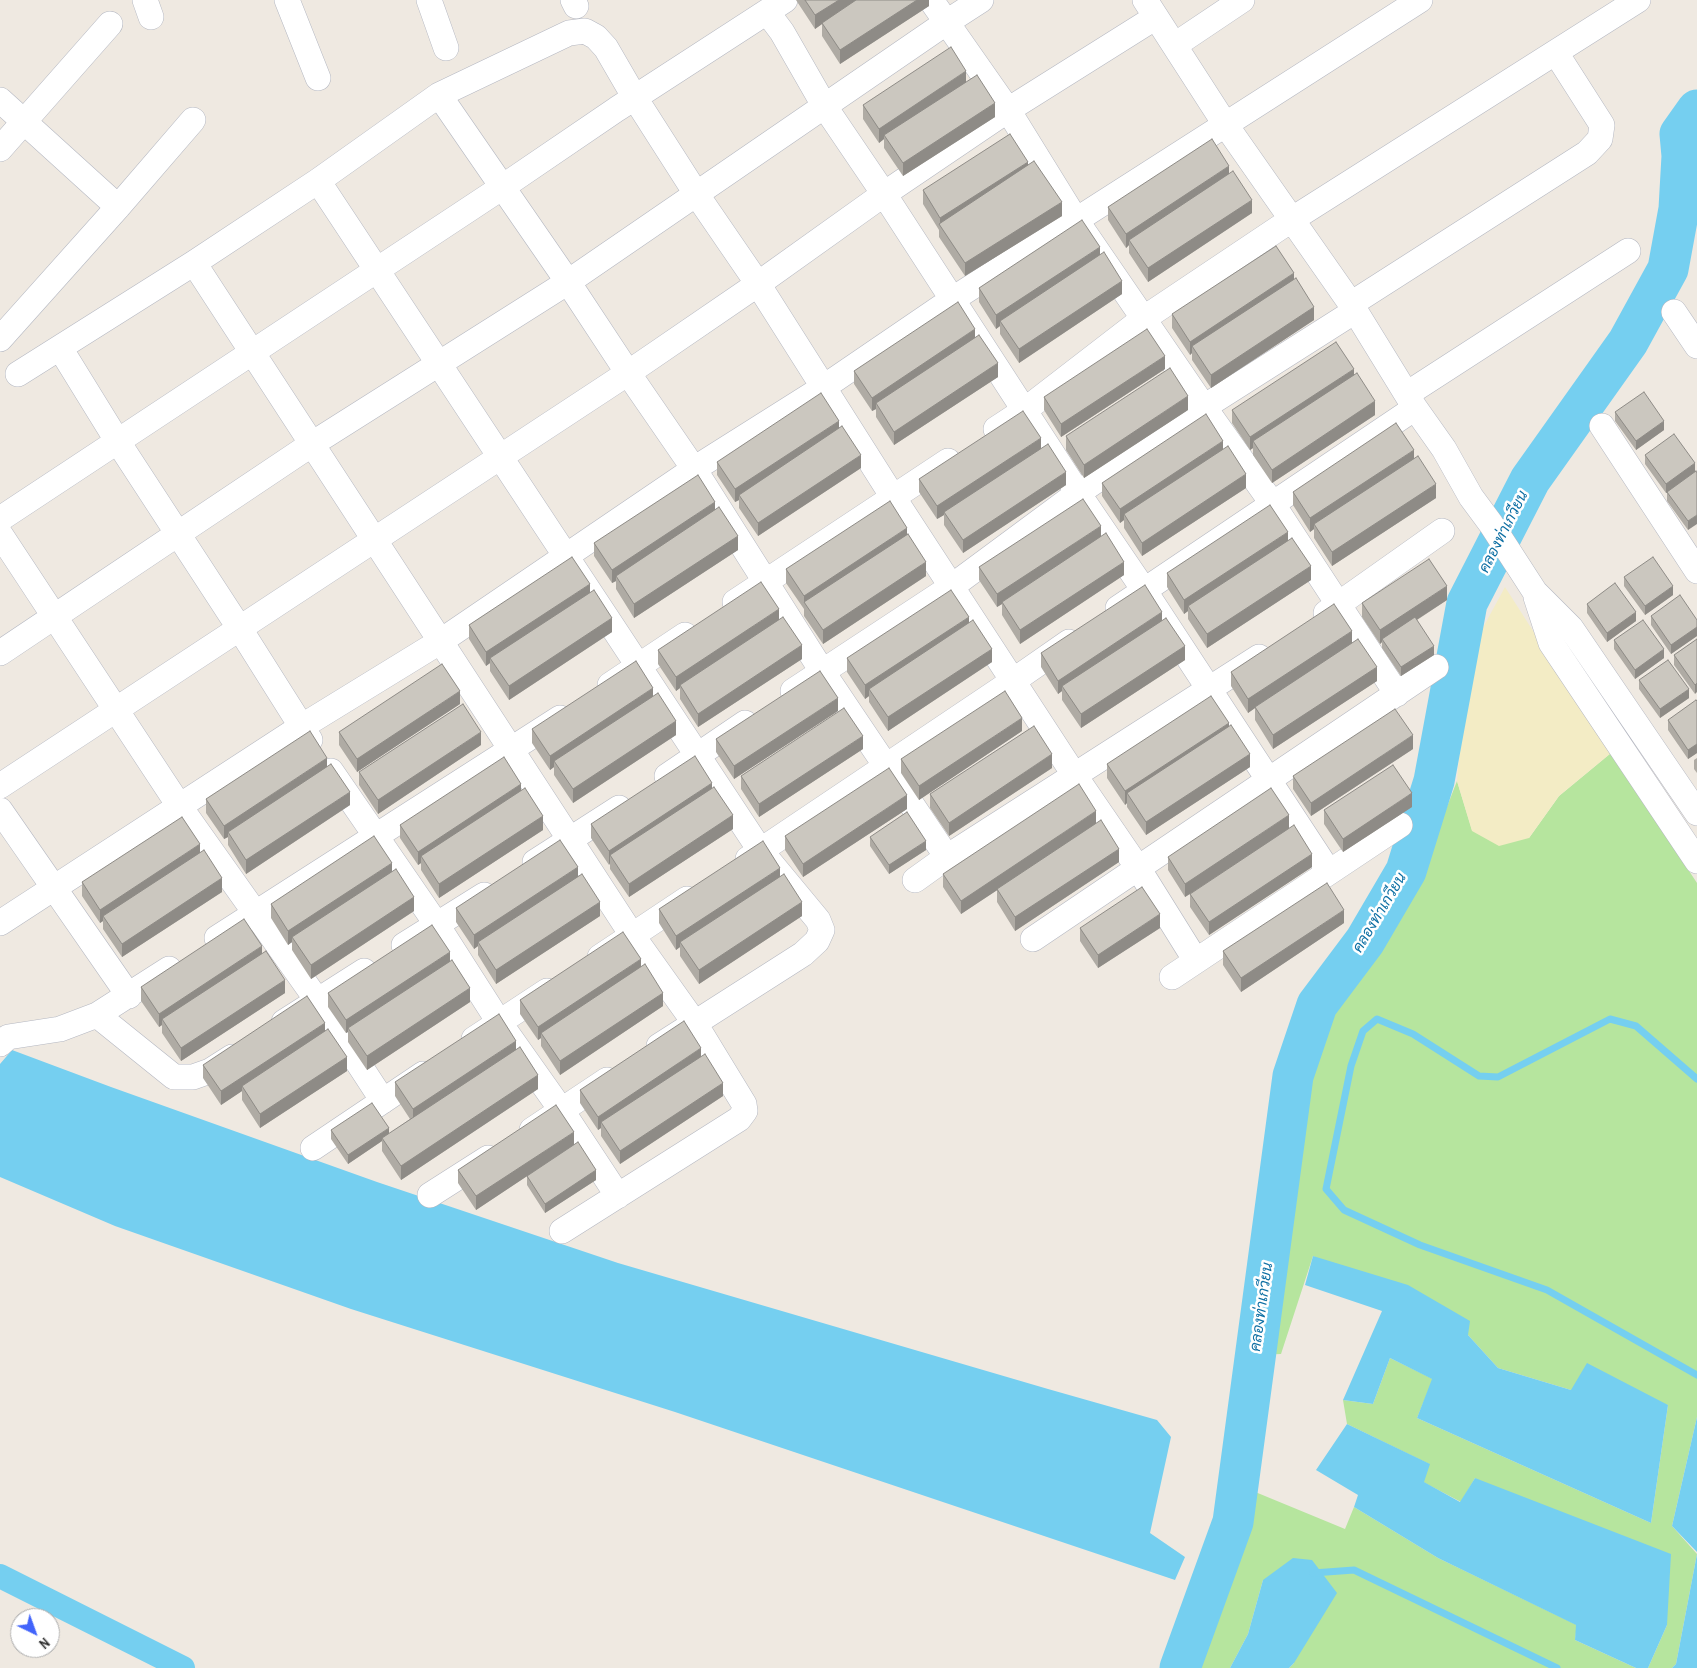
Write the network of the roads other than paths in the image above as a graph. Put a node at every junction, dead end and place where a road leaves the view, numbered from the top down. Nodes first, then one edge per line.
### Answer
1 (287, 0) edge
2 (428, 0) edge
3 (931, 0) edge
4 (981, 0) edge
5 (1242, 0) edge
6 (1420, 0) edge
7 (1638, 0) edge
8 (776, 6) edge
9 (1151, 8) edge
10 (947, 22) junction
11 (110, 24) dead end
12 (1175, 45) junction
13 (446, 48) dead end
14 (1556, 53) junction
15 (318, 78) dead end
16 (439, 95) junction
17 (635, 98) junction
18 (0, 100) edge
19 (825, 107) junction
20 (1008, 110) junction
21 (193, 120) dead end
22 (23, 122) junction
23 (1225, 124) junction
24 (0, 149) edge
25 (318, 181) junction
26 (501, 188) junction
27 (697, 194) junction
28 (884, 194) junction
29 (118, 207) junction
30 (1076, 220) junction
31 (1291, 220) junction
32 (1628, 251) dead end
33 (194, 263) junction
34 (378, 270) junction
35 (568, 282) junction
36 (758, 284) junction
37 (953, 299) junction
38 (1353, 307) junction
39 (1674, 312) dead end
40 (1143, 319) junction
41 (0, 339) edge
42 (1697, 346) edge
43 (60, 348) junction
44 (252, 352) junction
45 (440, 364) junction
46 (18, 374) dead end
47 (628, 374) junction
48 (824, 387) junction
49 (1411, 401) junction
50 (1204, 407) junction
51 (1025, 410) junction
52 (1602, 426) dead end
53 (118, 442) junction
54 (312, 444) junction
55 (501, 458) junction
56 (694, 469) junction
57 (1078, 493) junction
58 (893, 497) junction
59 (1272, 503) junction
60 (0, 519) edge
61 (1442, 531) dead end
62 (0, 534) edge
63 (178, 535) junction
64 (375, 540) junction
65 (567, 557) junction
66 (1697, 571) edge
67 (766, 582) junction
68 (951, 586) junction
69 (1144, 590) junction
70 (1535, 592) junction
71 (1340, 604) junction
72 (55, 618) junction
73 (1307, 626) edge
74 (240, 629) junction
75 (441, 641) junction
76 (1274, 647) edge
77 (0, 653) edge
78 (638, 666) junction
79 (1436, 667) dead end
80 (822, 671) junction
81 (1602, 674) junction
82 (1013, 682) junction
83 (1582, 688) junction
84 (1209, 690) junction
85 (1397, 694) junction
86 (116, 710) junction
87 (301, 727) junction
88 (511, 750) junction
89 (697, 755) junction
90 (885, 766) junction
91 (1074, 776) junction
92 (1269, 780) junction
93 (0, 786) edge
94 (180, 807) junction
95 (1694, 809) edge
96 (0, 810) edge
97 (1670, 819) junction
98 (1400, 825) dead end
99 (375, 837) junction
100 (570, 840) junction
101 (760, 850) junction
102 (947, 857) junction
103 (1697, 861) edge
104 (1138, 868) junction
105 (728, 872) edge
106 (1329, 872) junction
107 (915, 880) dead end
108 (704, 888) edge
109 (55, 889) junction
110 (256, 912) junction
111 (0, 923) edge
112 (437, 925) junction
113 (632, 936) junction
114 (1033, 939) dead end
115 (1196, 961) junction
116 (1172, 977) dead end
117 (129, 996) junction
118 (318, 1000) junction
119 (97, 1015) junction
120 (498, 1022) junction
121 (694, 1022) junction
122 (0, 1044) edge
123 (383, 1101) junction
124 (562, 1111) junction
125 (313, 1148) dead end
126 (430, 1195) dead end
127 (618, 1196) junction
128 (562, 1231) dead end

1 - 15 street
2 - 13 street
3 - 10 street
4 - 10 street
5 - 12 street
6 - 23 street
7 - 14 street
8 - 17 street
8 - 19 street
9 - 12 street
9 - 20 street
10 - 19 street
10 - 20 street
11 - 22 street
12 - 23 street
14 - 31 street
14 - 38 street
16 - 17 street
16 - 25 street
16 - 26 street
17 - 26 street
17 - 27 street
18 - 22 street
19 - 27 street
19 - 28 street
20 - 28 street
20 - 30 street
21 - 29 street
22 - 24 street
22 - 29 street
23 - 30 street
23 - 31 street
25 - 33 street
25 - 34 street
26 - 34 street
26 - 35 street
27 - 35 street
27 - 36 street
28 - 36 street
28 - 37 street
29 - 41 street
30 - 37 street
30 - 40 street
31 - 38 street
31 - 40 street
32 - 49 street
33 - 43 street
33 - 44 street
34 - 44 street
34 - 45 street
35 - 45 street
35 - 47 street
36 - 47 street
36 - 48 street
37 - 48 street
37 - 51 street
38 - 49 street
38 - 50 street
39 - 42 street
40 - 50 street
40 - 51 street
43 - 46 street
43 - 53 street
44 - 53 street
44 - 54 street
45 - 54 street
45 - 55 street
47 - 55 street
47 - 56 street
48 - 56 street
48 - 58 street
49 - 59 street
49 - 70 street
50 - 57 street
50 - 59 street
51 - 57 street
51 - 58 street
52 - 66 street
53 - 60 street
53 - 63 street
54 - 63 street
54 - 64 street
55 - 64 street
55 - 65 street
56 - 65 street
56 - 67 street
57 - 68 street
57 - 69 street
58 - 67 street
58 - 68 street
59 - 69 street
59 - 71 street
61 - 71 street
62 - 72 street
63 - 72 street
63 - 74 street
64 - 74 street
64 - 75 street
65 - 75 street
65 - 78 street
67 - 78 street
67 - 80 street
68 - 80 street
68 - 82 street
69 - 82 street
69 - 84 street
70 - 81 street
70 - 83 street
71 - 73 street
71 - 85 street
72 - 77 street
72 - 86 street
74 - 86 street
74 - 87 street
75 - 87 street
75 - 88 street
76 - 84 street
78 - 88 street
78 - 89 street
79 - 85 street
80 - 89 street
80 - 90 street
81 - 83 street
81 - 95 street
82 - 90 street
82 - 91 street
83 - 97 street
84 - 91 street
84 - 92 street
85 - 92 street
86 - 93 street
86 - 94 street
87 - 94 street
87 - 99 street
88 - 99 street
88 - 100 street
89 - 100 street
89 - 101 street
90 - 101 street
90 - 102 street
91 - 102 street
91 - 104 street
92 - 104 street
92 - 106 street
94 - 109 street
94 - 110 street
95 - 97 street
96 - 109 street
97 - 103 street
98 - 106 street
99 - 110 street
99 - 112 street
100 - 112 street
100 - 113 street
101 - 105 street
101 - 121 street
102 - 107 street
104 - 114 street
104 - 115 street
106 - 115 street
108 - 113 street
109 - 111 street
109 - 117 street
110 - 117 street
110 - 118 street
112 - 118 street
112 - 120 street
113 - 120 street
113 - 121 street
115 - 116 street
117 - 119 street
118 - 119 street
118 - 123 street
119 - 122 street
120 - 123 street
120 - 124 street
121 - 124 street
121 - 127 street
123 - 125 street
124 - 126 street
124 - 127 street
127 - 128 street

